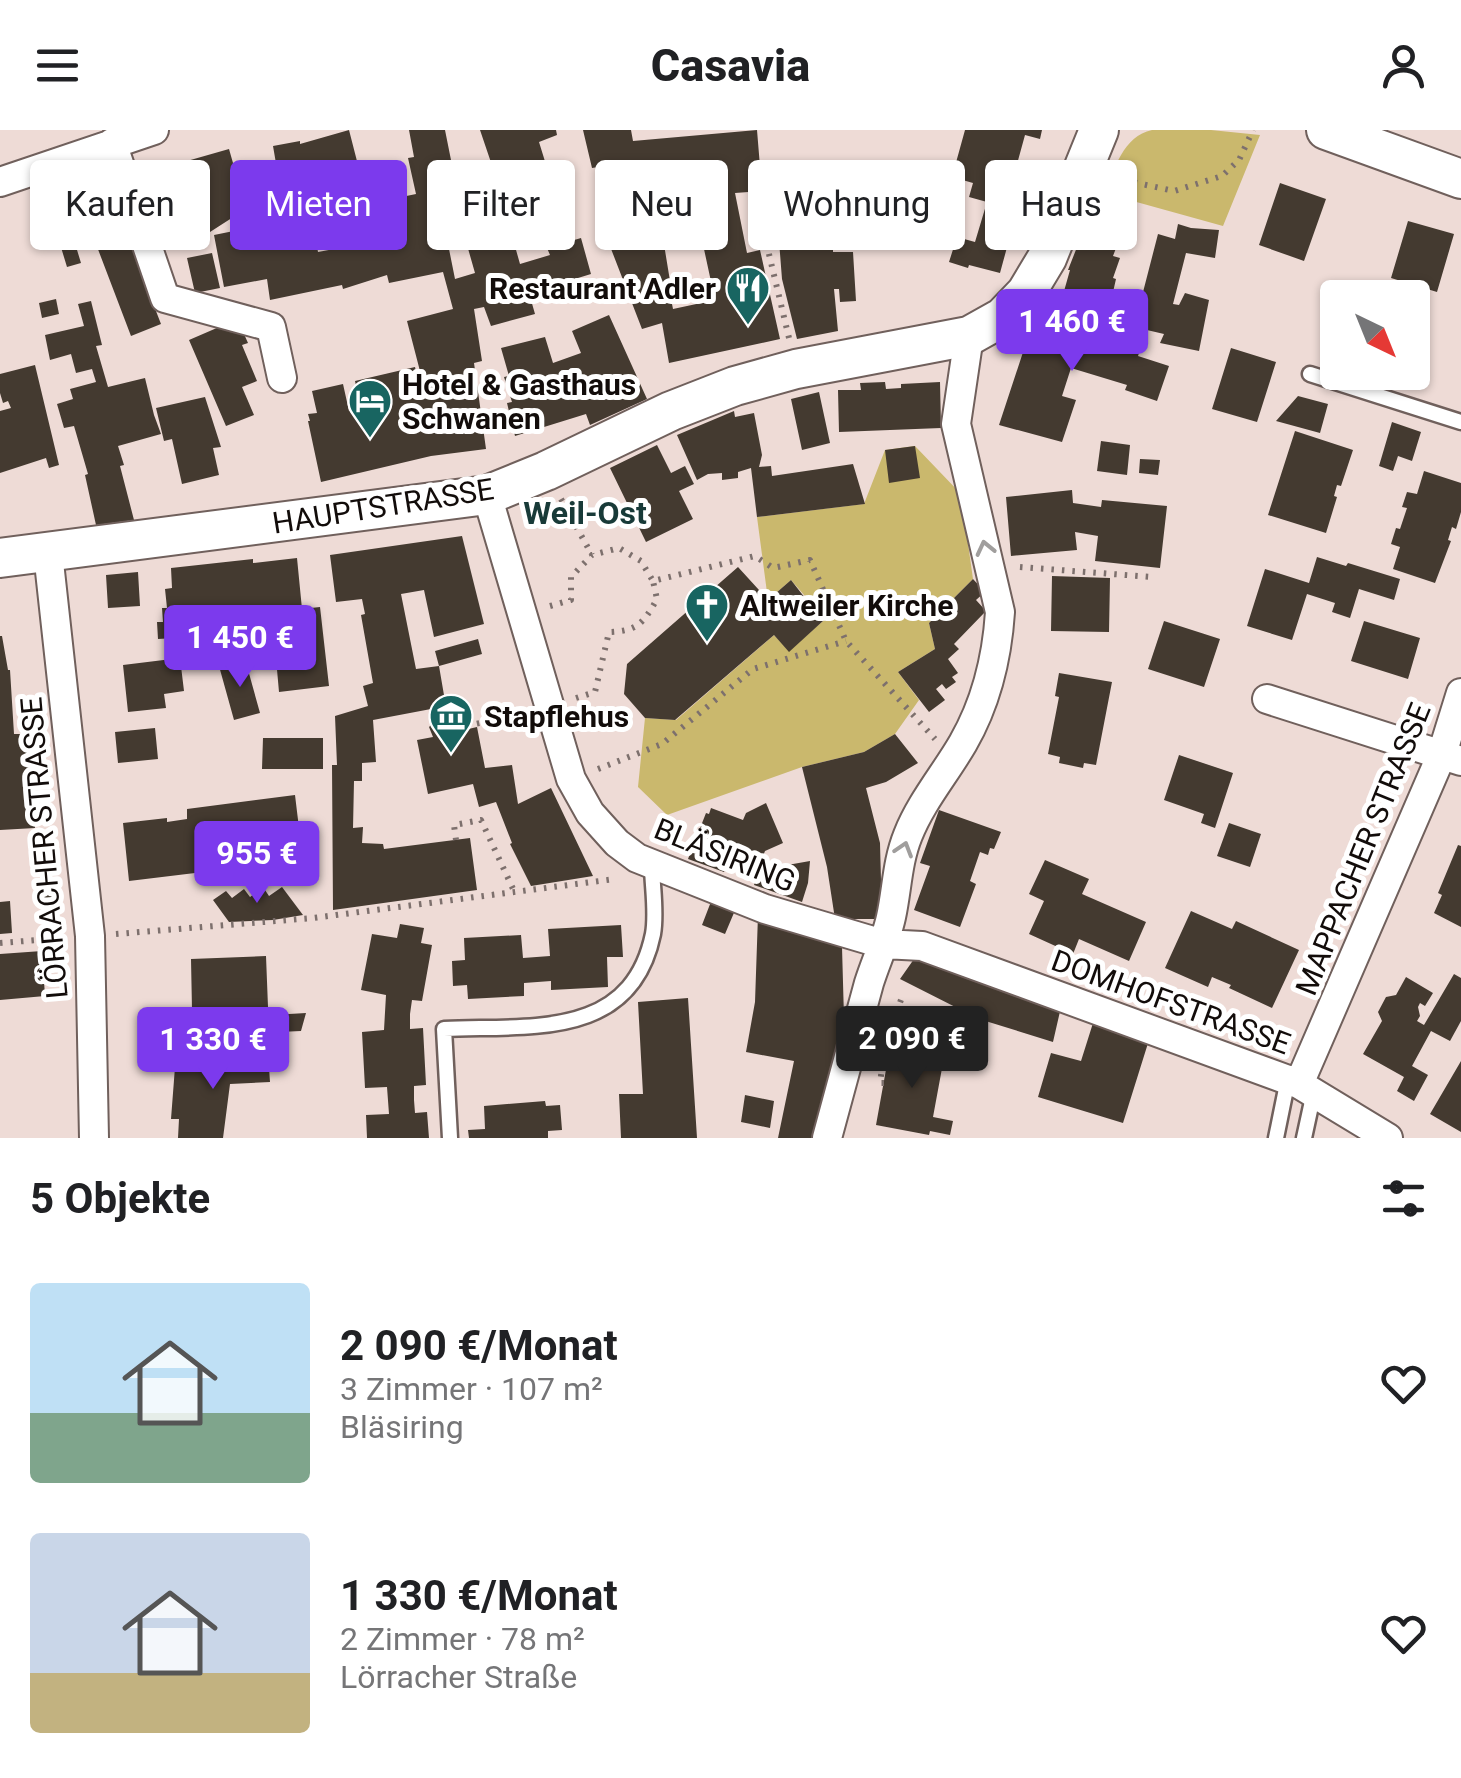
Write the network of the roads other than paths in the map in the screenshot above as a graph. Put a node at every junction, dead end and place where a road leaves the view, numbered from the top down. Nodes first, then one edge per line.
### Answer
1 (154, 130) edge
2 (1100, 130) edge
3 (1326, 130) edge
4 (112, 143) junction
5 (1461, 179) edge
6 (0, 182) edge
7 (969, 336) junction
8 (1310, 374) dead end
9 (282, 378) dead end
10 (1461, 422) edge
11 (487, 495) junction
12 (48, 553) junction
13 (0, 558) edge
14 (1461, 693) edge
15 (1267, 699) dead end
16 (1451, 758) edge
17 (644, 861) junction
18 (883, 944) junction
19 (922, 946) joint
20 (1300, 1085) junction
21 (94, 1138) edge
22 (450, 1138) edge
23 (828, 1138) edge
24 (1276, 1138) edge
25 (1304, 1138) edge
26 (1388, 1138) edge

1 - 4 street
2 - 7 street, HAUPTSTRASSE
3 - 5 street
4 - 6 street
4 - 9 street
7 - 11 street, HAUPTSTRASSE
18 -> 7 street
8 - 10 lane
11 - 12 street, HAUPTSTRASSE
11 - 17 street, BLÄSIRING
12 - 13 street, HAUPTSTRASSE
12 - 21 street, LÖRRACHER STRASSE
14 - 16 street, MAPPACHER STRASSE
15 - 16 street
16 - 20 street, MAPPACHER STRASSE
17 - 18 street, BLÄSIRING
17 - 22 lane
18 - 19 street, BLÄSIRING
18 - 23 street
19 - 20 street, DOMHOFSTRASSE
20 - 24 lane
20 - 25 lane
20 - 26 street, DOMHOFSTRASSE

